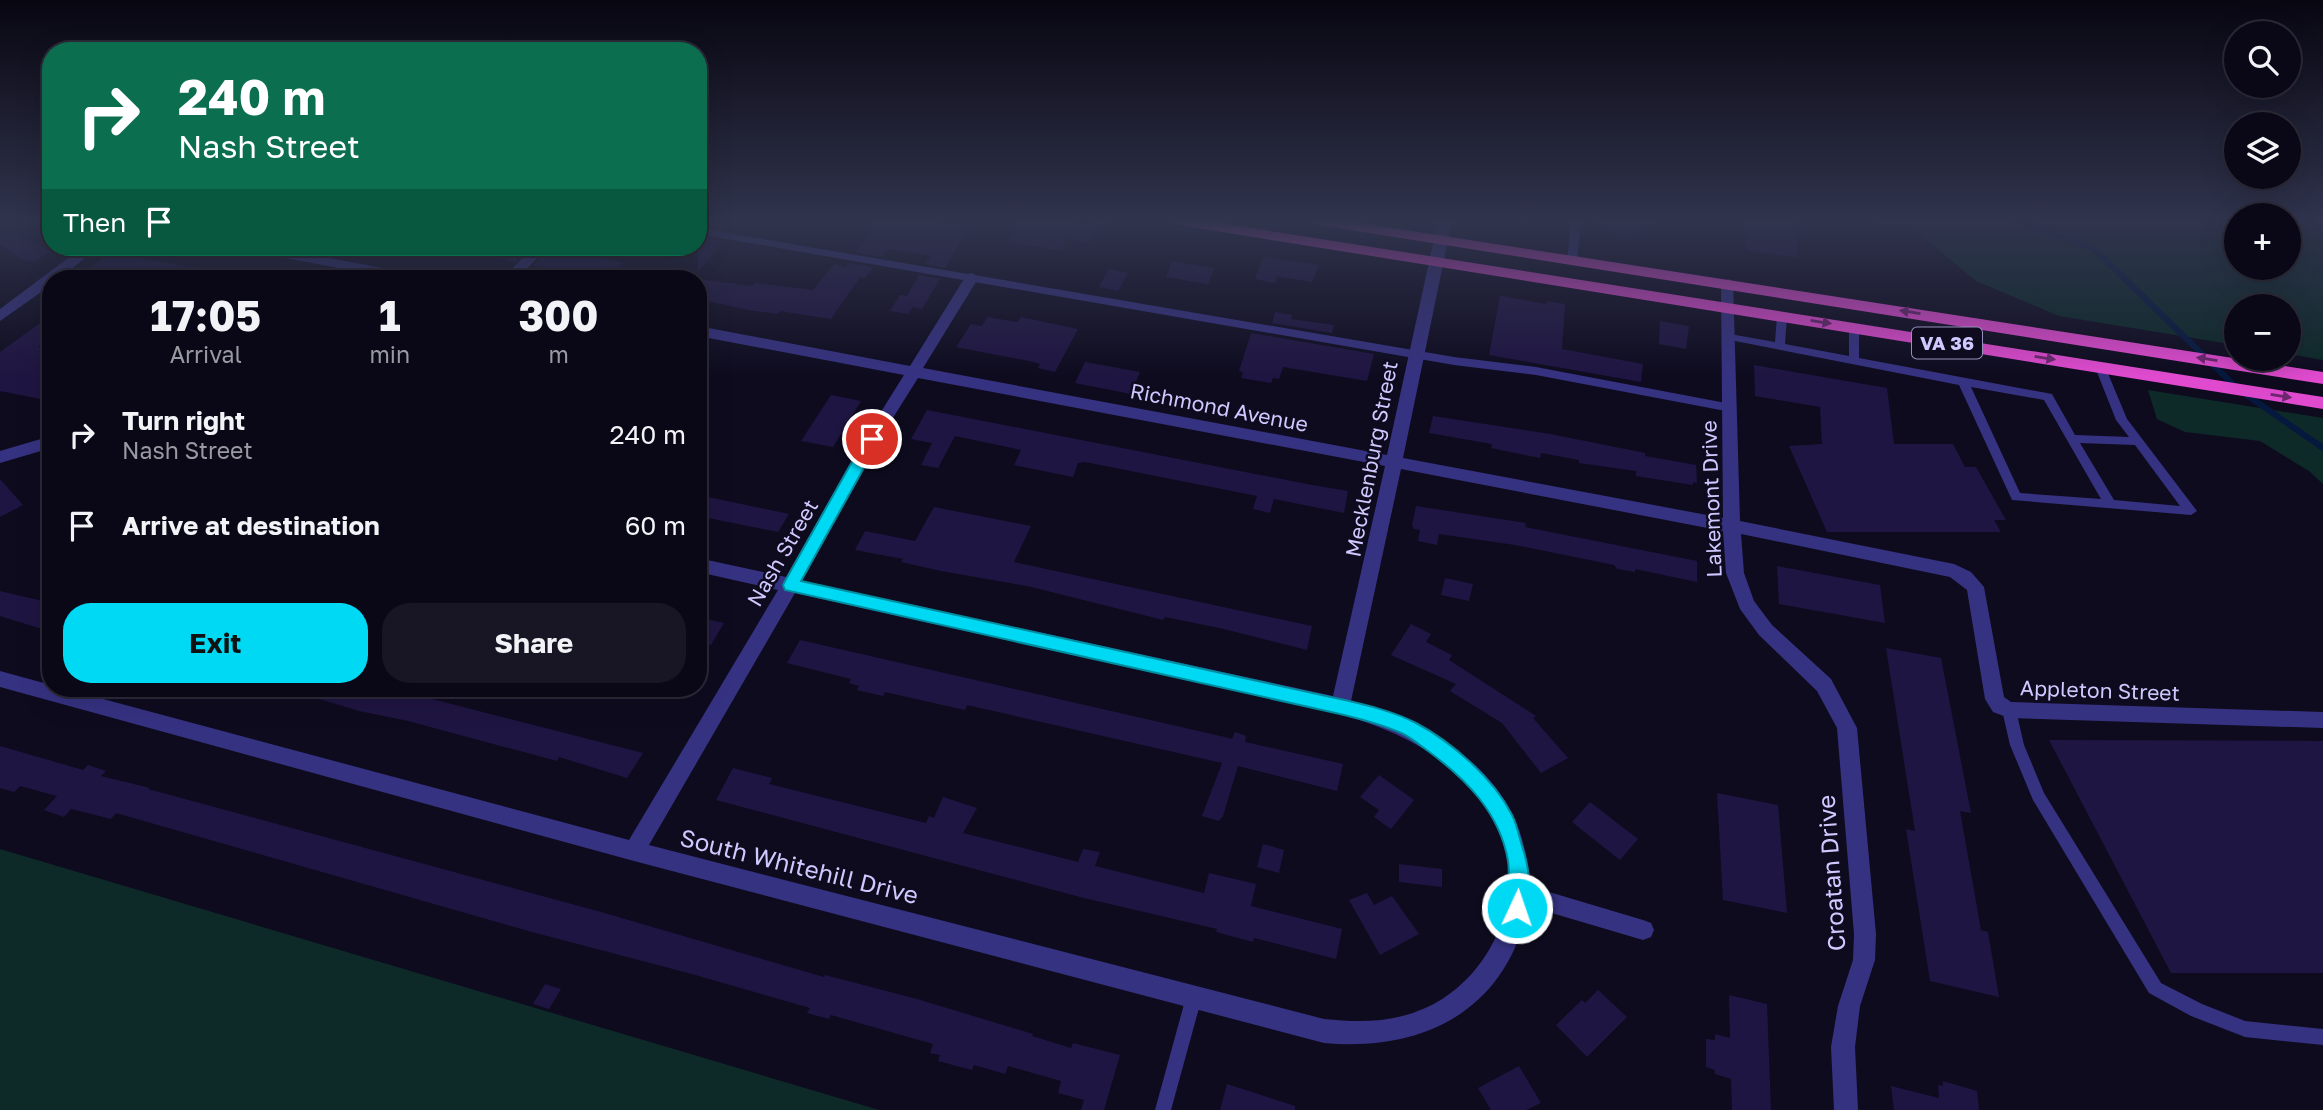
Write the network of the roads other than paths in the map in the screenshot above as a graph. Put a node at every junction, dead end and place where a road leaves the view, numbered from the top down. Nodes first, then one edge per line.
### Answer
1 (947, 273) edge
2 (1434, 273) edge
3 (1505, 273) edge
4 (1652, 273) edge
5 (972, 277) junction
6 (42, 284) edge
7 (1728, 284) junction
8 (1729, 308) junction
9 (0, 316) edge
10 (1782, 316) junction
11 (1854, 328) junction
12 (707, 333) edge
13 (1730, 337) junction
14 (1780, 347) junction
15 (1415, 354) junction
16 (1854, 362) junction
17 (2100, 367) junction
18 (912, 373) junction
19 (2323, 378) edge
20 (1963, 383) junction
21 (2323, 403) edge
22 (1731, 408) junction
23 (2072, 439) junction
24 (2137, 440) junction
25 (42, 445) edge
26 (0, 457) edge
27 (1392, 463) junction
28 (2110, 504) junction
29 (1732, 528) junction
30 (707, 567) edge
31 (791, 585) junction
32 (1819, 679) joint
33 (0, 680) edge
34 (42, 691) edge
35 (63, 697) edge
36 (1340, 706) junction
37 (2009, 710) junction
38 (2323, 720) edge
39 (634, 851) junction
40 (1519, 893) junction
41 (1643, 930) dead end
42 (1194, 996) junction
43 (2323, 1037) edge
44 (1163, 1110) edge
45 (1846, 1110) edge

1 - 5 lane
2 - 15 street, Mecklenburg Street
3 - 8 highway, VA 36
4 - 7 highway, VA 36
5 - 15 lane
5 - 18 street, Nash Street
6 - 9 street
7 - 8 street, Lakemont Drive
19 -> 7 highway, VA 36
8 - 10 highway, VA 36
8 - 13 street, Lakemont Drive
10 -> 11 highway, VA 36
10 - 14 lane
11 - 16 lane
11 -> 17 highway, VA 36
12 - 18 street, Richmond Avenue
13 - 14 lane
13 - 22 street, Lakemont Drive
14 - 16 lane
15 - 22 lane
15 - 27 street, Mecklenburg Street
16 - 20 lane
17 -> 21 highway, VA 36
17 - 24 lane
18 - 27 street, Richmond Avenue
18 - 31 street, Nash Street
20 - 23 lane
20 - 28 lane
22 - 29 street, Lakemont Drive
23 - 24 lane
23 - 28 lane
24 - 28 lane
25 - 26 street
27 - 29 street, Richmond Avenue
27 - 36 street, Mecklenburg Street
29 - 32 street, Lakemont Drive
29 - 37 street, Appleton Street
30 - 31 street, South Whitehill Drive
31 - 36 street, South Whitehill Drive
31 - 39 street, Nash Street
32 - 45 street, Croatan Drive
33 - 34 street, South Whitehill Drive
35 - 39 street, South Whitehill Drive
36 - 40 street, South Whitehill Drive
37 - 38 street, Appleton Street
37 - 43 lane
39 - 42 street, South Whitehill Drive
40 - 41 street
40 - 42 street, South Whitehill Drive
42 - 44 lane

